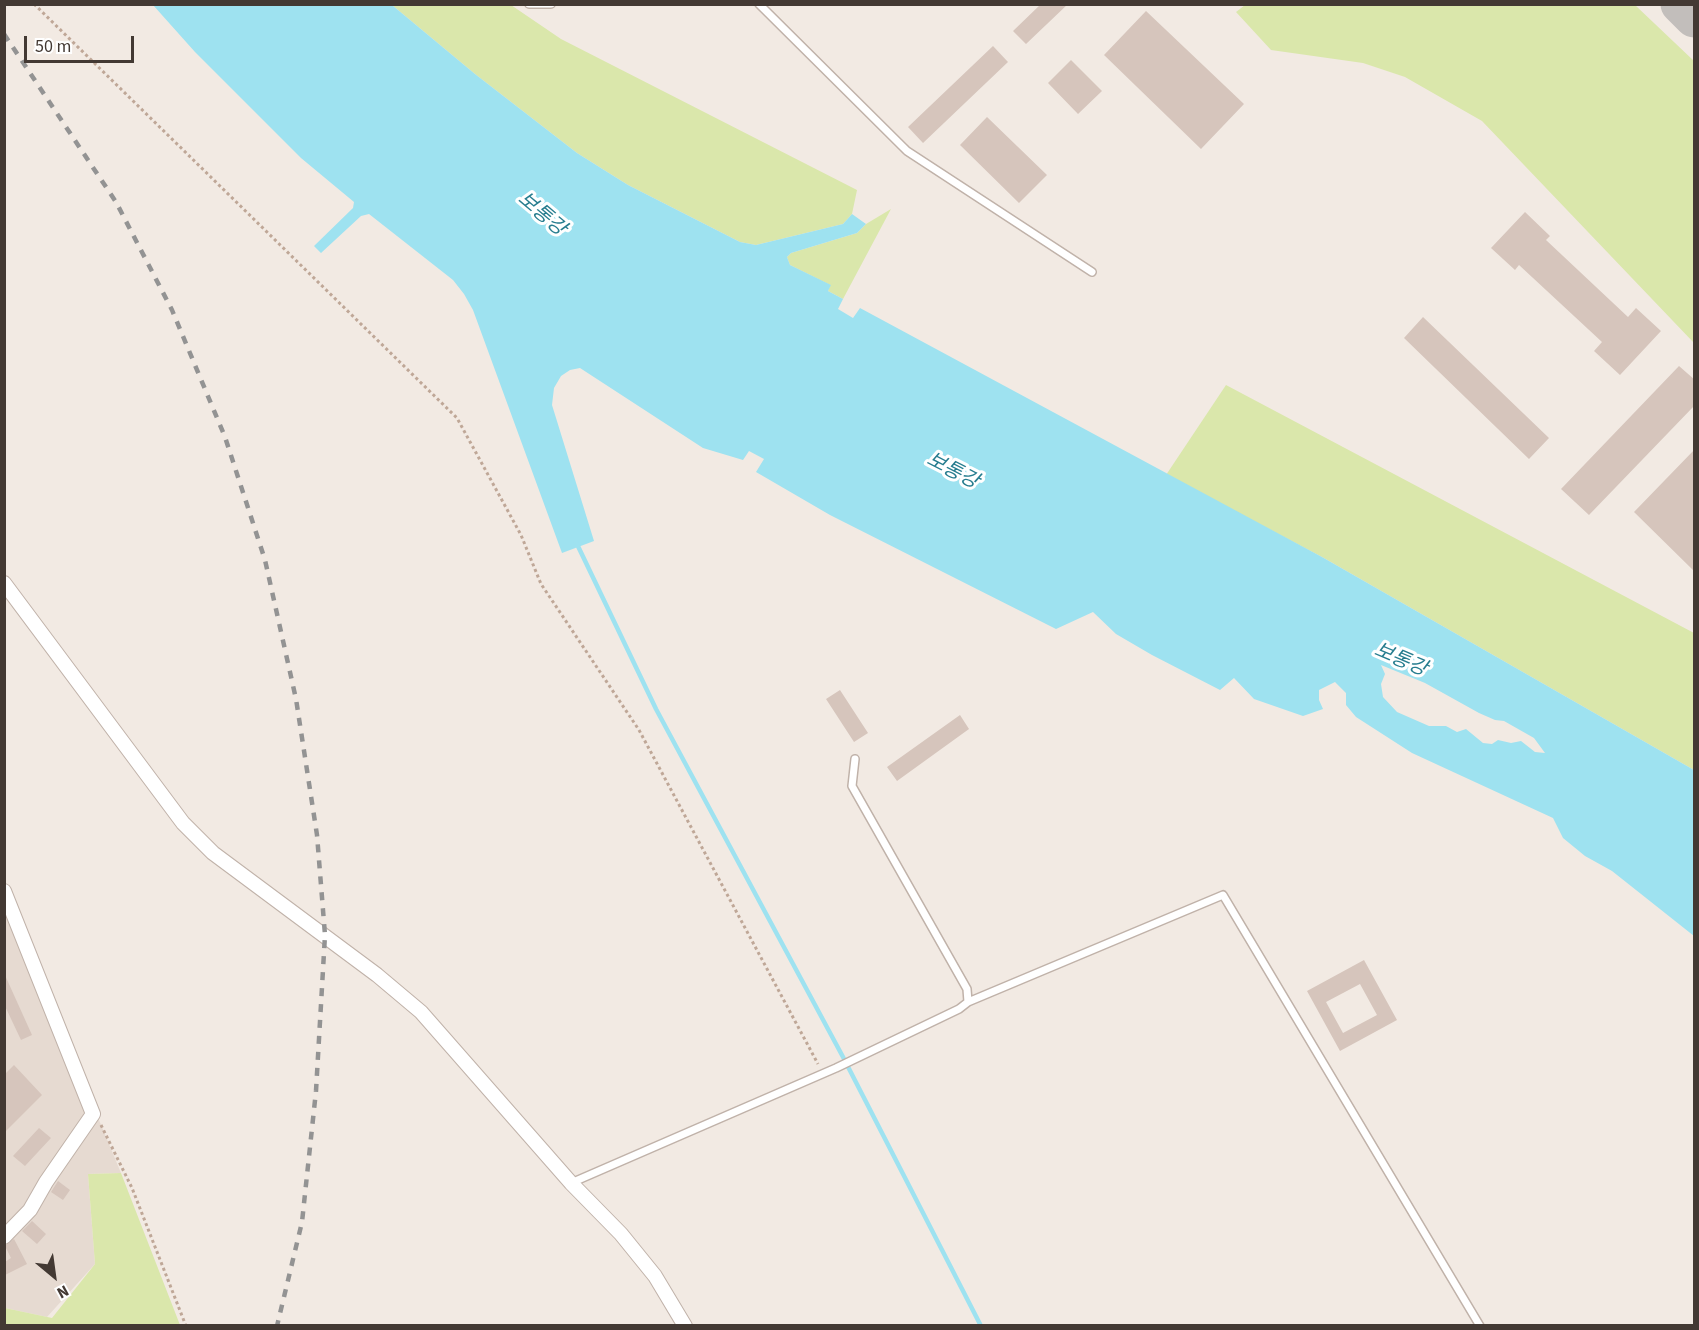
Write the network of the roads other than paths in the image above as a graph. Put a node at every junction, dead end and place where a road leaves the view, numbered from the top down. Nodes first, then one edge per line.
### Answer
1 (529, 4) edge
2 (551, 4) edge
3 (759, 4) edge
4 (1092, 272) dead end
5 (4, 583) edge
6 (855, 759) dead end
7 (4, 891) edge
8 (968, 1002) junction
9 (571, 1183) junction
10 (4, 1237) edge
11 (685, 1326) edge
12 (1479, 1326) edge

1 - 2 lane
3 - 4 lane
5 - 9 street
6 - 8 lane
7 - 10 street
8 - 9 lane
8 - 12 lane
9 - 11 street

